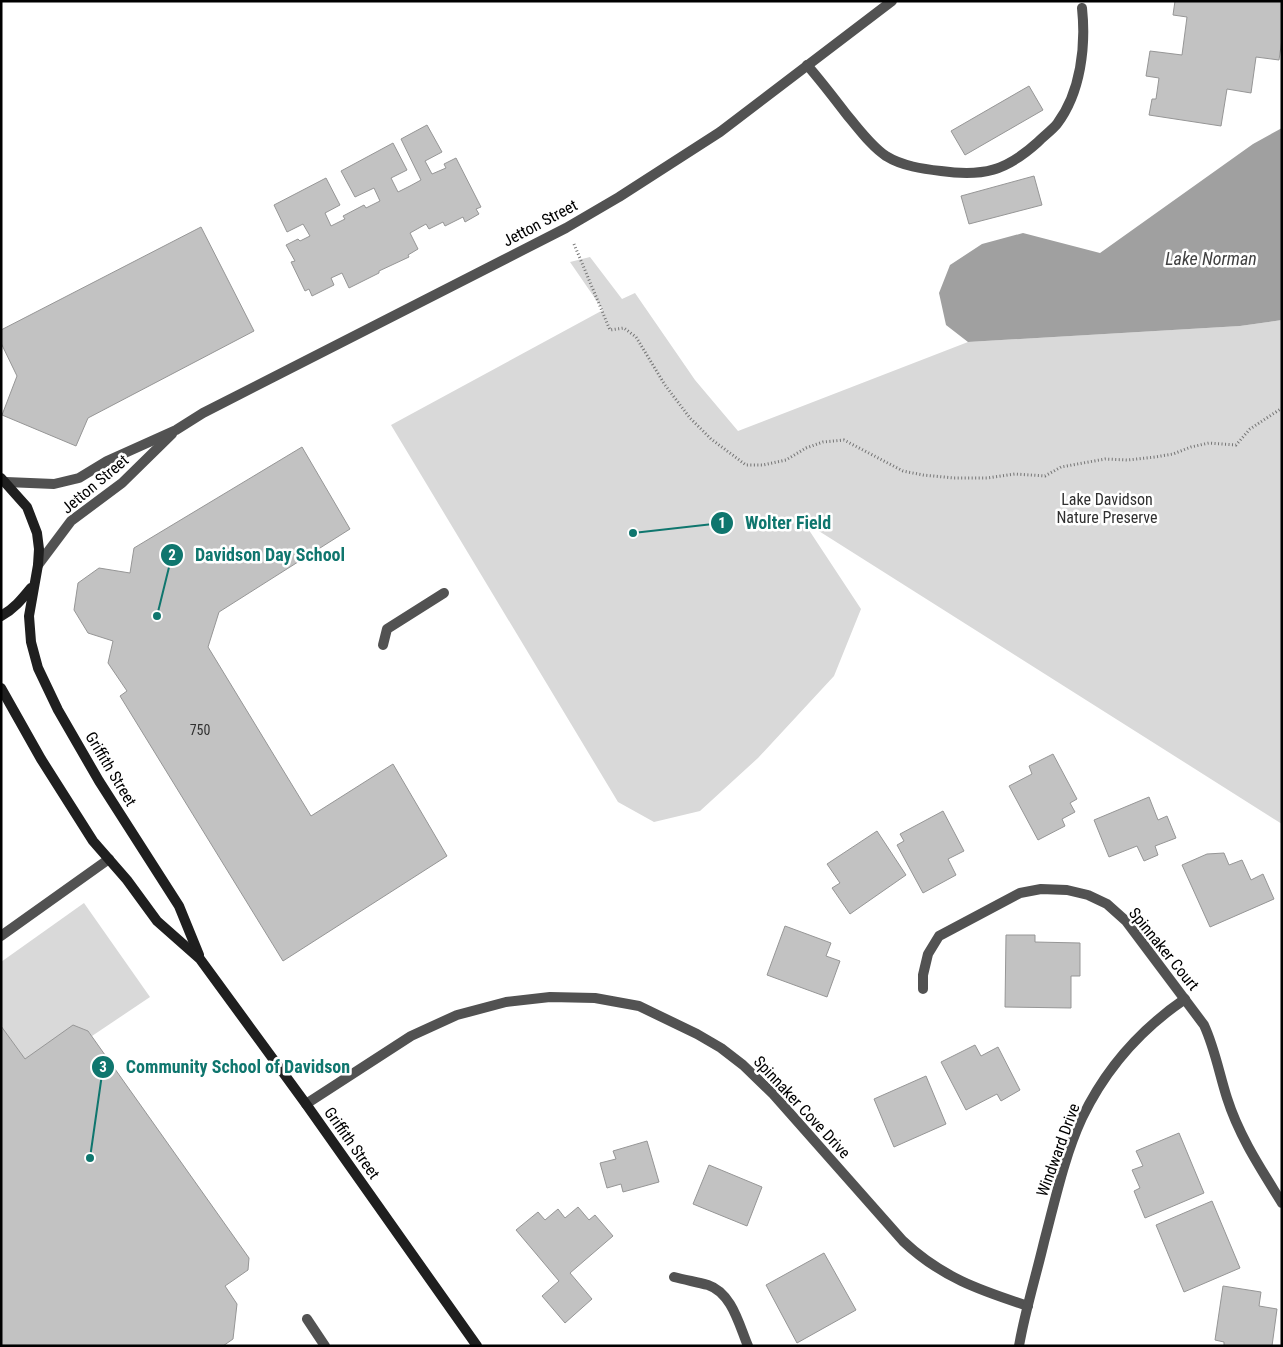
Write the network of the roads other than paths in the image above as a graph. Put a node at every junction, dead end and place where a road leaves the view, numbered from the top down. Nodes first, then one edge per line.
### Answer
1 (892, 1) edge
2 (1082, 8) dead end
3 (807, 65) junction
4 (176, 430) junction
5 (3, 480) edge
6 (38, 565) junction
7 (33, 586) junction
8 (444, 592) dead end
9 (1, 616) edge
10 (383, 645) dead end
11 (1, 688) edge
12 (109, 859) junction
13 (1, 936) edge
14 (200, 958) junction
15 (923, 989) dead end
16 (1185, 999) junction
17 (306, 1104) junction
18 (1282, 1203) edge
19 (674, 1277) dead end
20 (1028, 1306) junction
21 (307, 1319) dead end
22 (325, 1346) edge
23 (477, 1346) edge
24 (748, 1346) edge
25 (1019, 1346) edge

1 - 3 street, Jetton Street
2 - 3 street
3 - 4 street, Jetton Street
4 - 5 street, Jetton Street
4 - 6 street, Jetton Street
5 - 6 main road, Griffith Street
6 - 7 main road, Griffith Street
7 - 9 main road
7 - 14 main road, Griffith Street
8 - 10 street
11 - 12 main road, Griffith Street
12 - 13 street
12 - 14 main road, Griffith Street
14 - 17 main road, Griffith Street
15 - 16 street, Spinnaker Court
16 - 18 street, Spinnaker Court
16 - 20 street, Windward Drive
17 - 20 street, Spinnaker Cove Drive
17 - 23 main road, Griffith Street
19 - 24 street
20 - 25 street, Windward Drive
21 - 22 street

